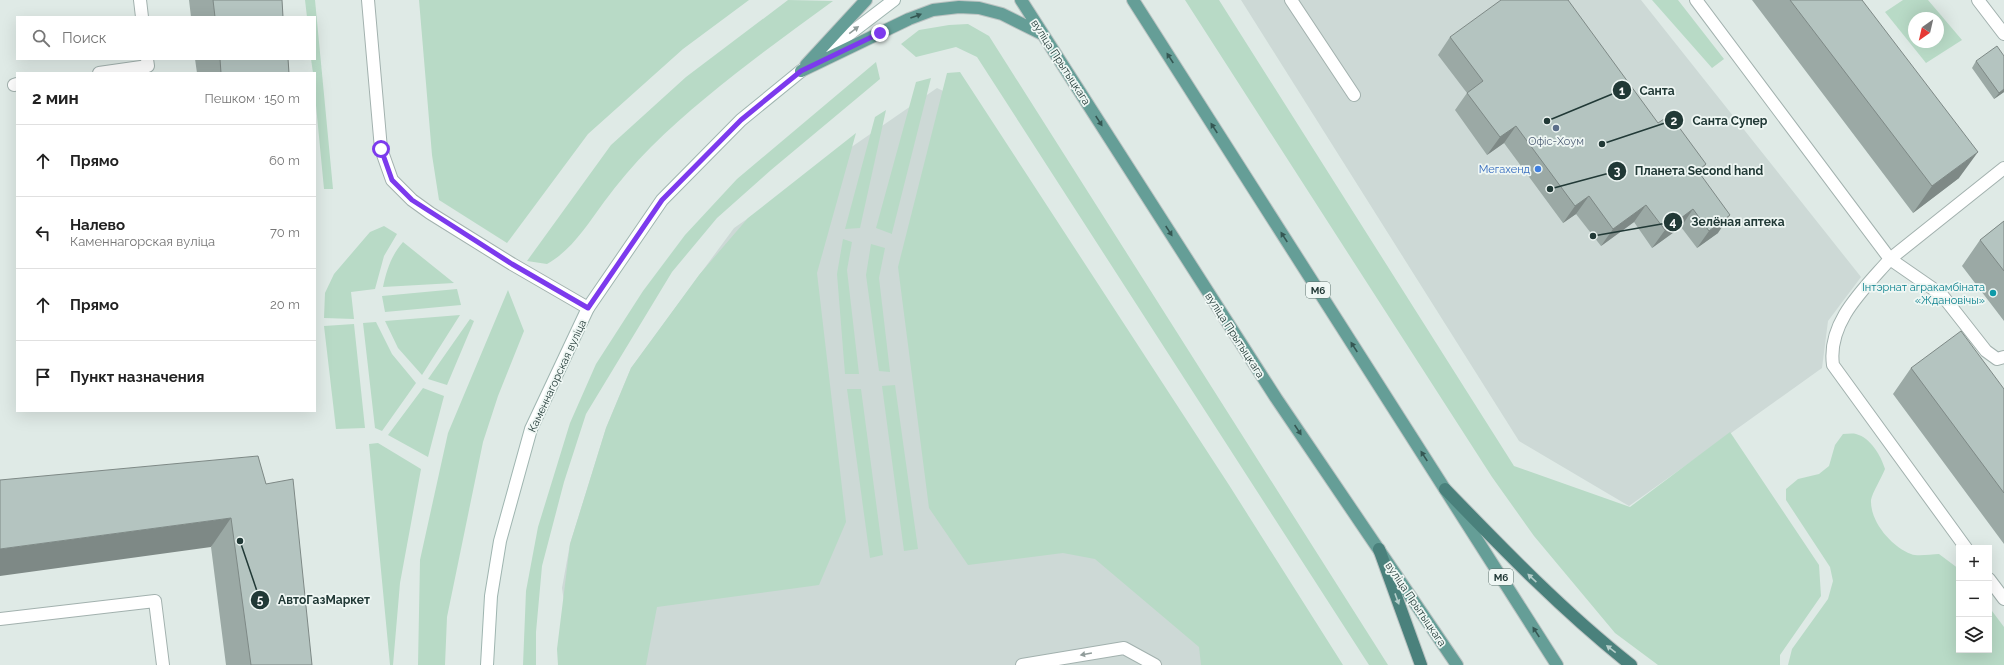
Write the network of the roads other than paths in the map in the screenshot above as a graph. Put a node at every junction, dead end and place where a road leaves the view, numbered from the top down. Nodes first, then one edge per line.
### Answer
1 (140, 0) edge
2 (368, 0) edge
3 (866, 0) edge
4 (894, 0) edge
5 (1021, 0) edge
6 (1133, 0) edge
7 (1291, 0) edge
8 (1696, 0) edge
9 (1978, 0) edge
10 (142, 16) edge
11 (1043, 34) junction
12 (2004, 34) edge
13 (147, 60) edge
14 (801, 71) junction
15 (106, 72) edge
16 (1354, 94) dead end
17 (2004, 168) edge
18 (1890, 260) junction
19 (588, 308) junction
20 (2004, 357) edge
21 (1445, 489) junction
22 (1964, 545) edge
23 (1379, 549) junction
24 (1990, 581) edge
25 (2004, 599) edge
26 (0, 619) edge
27 (164, 665) edge
28 (487, 665) edge
29 (1022, 665) edge
30 (1155, 665) edge
31 (1421, 665) edge
32 (1457, 665) edge
33 (1557, 665) edge
34 (1631, 665) edge

1 - 10 main road
2 - 19 main road
3 - 14 main road
14 -> 4 main road, Каменнагорская вуліца
5 - 11 main road, вуліца Прытыцкага
21 -> 6 main road, М6
7 - 16 main road
8 - 18 main road
9 - 12 main road
14 -> 11 main road
11 -> 23 main road, вуліца Прытыцкага
13 - 15 main road
14 - 19 main road, Каменнагорская вуліца
17 - 18 main road
18 - 20 main road
18 - 22 main road
19 - 28 main road, Каменнагорская вуліца
33 -> 21 main road, М6
34 -> 21 highway
23 -> 31 highway
23 - 32 main road, вуліца Прытыцкага
24 - 25 main road
26 - 27 main road
30 -> 29 main road

